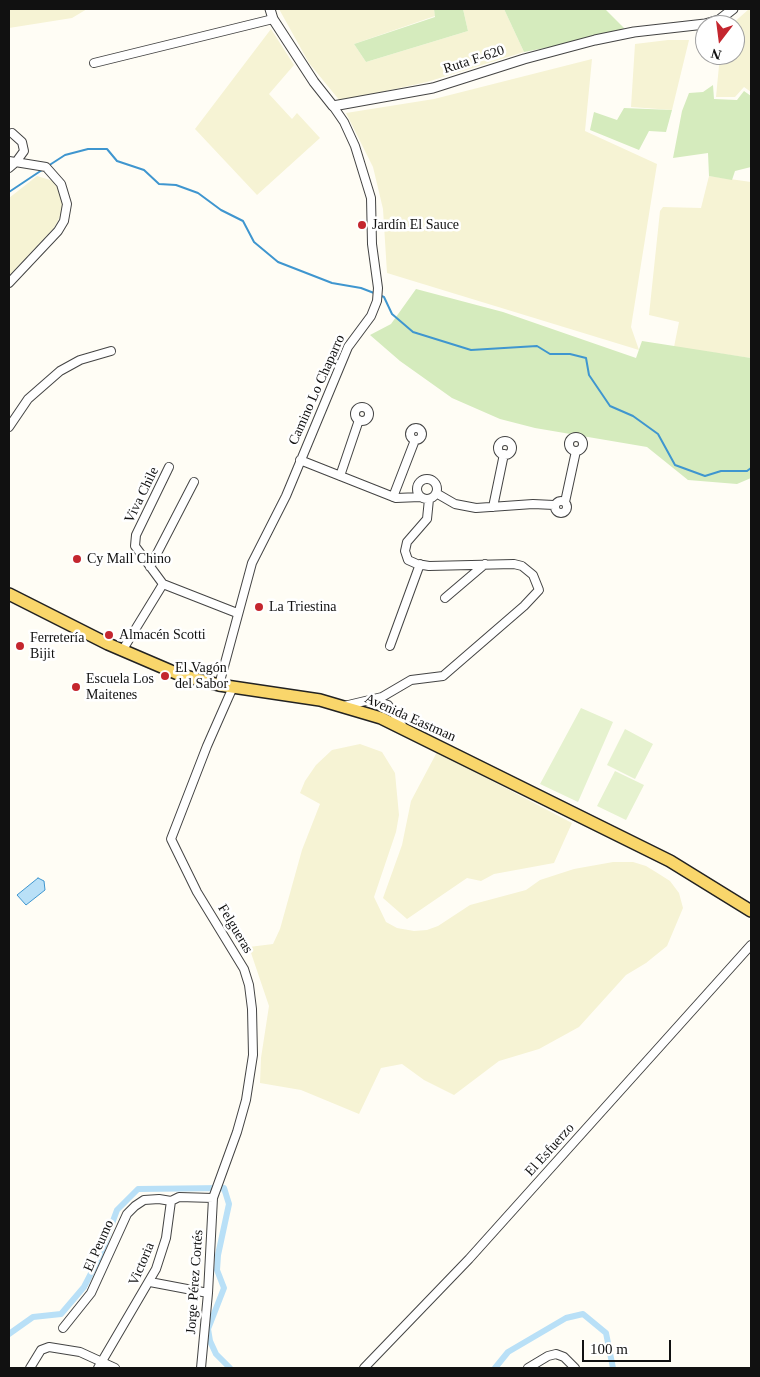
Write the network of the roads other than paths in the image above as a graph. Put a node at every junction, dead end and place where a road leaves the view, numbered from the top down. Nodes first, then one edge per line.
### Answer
1 (270, 9) edge
2 (732, 9) edge
3 (273, 19) junction
4 (94, 63) dead end
5 (332, 106) junction
6 (12, 133) dead end
7 (12, 162) edge
8 (9, 168) edge
9 (9, 283) edge
10 (111, 351) dead end
11 (359, 420) dead end
12 (9, 427) edge
13 (414, 440) dead end
14 (576, 451) dead end
15 (504, 454) dead end
16 (300, 460) junction
17 (169, 467) dead end
18 (340, 476) junction
19 (194, 482) dead end
20 (436, 493) junction
21 (393, 497) junction
22 (420, 497) junction
23 (429, 499) junction
24 (493, 507) junction
25 (420, 564) junction
26 (486, 564) junction
27 (150, 567) junction
28 (163, 584) junction
29 (9, 594) edge
30 (445, 598) dead end
31 (237, 614) junction
32 (390, 646) dead end
33 (122, 651) junction
34 (219, 685) junction
35 (233, 687) junction
36 (394, 691) junction
37 (371, 699) junction
38 (344, 706) junction
39 (393, 710) junction
40 (406, 730) junction
41 (751, 911) edge
42 (751, 945) edge
43 (213, 1196) junction
44 (171, 1201) junction
45 (150, 1282) junction
46 (208, 1293) junction
47 (63, 1328) dead end
48 (100, 1365) edge
49 (572, 1367) edge
50 (30, 1368) edge
51 (115, 1368) edge
52 (201, 1368) edge
53 (364, 1368) edge
54 (528, 1368) edge

1 - 3 street
2 - 5 street, Ruta F-620
3 - 4 street
3 - 5 street
5 - 16 street, Camino Lo Chaparro
6 - 7 street
7 - 8 street
7 - 9 street
10 - 12 street
11 - 18 street
13 - 21 street
14 - 24 street
15 - 24 street
16 - 18 street
16 - 31 street, Camino Lo Chaparro
17 - 27 street, Viva Chile
18 - 21 street
19 - 27 street
20 - 22 street
20 - 23 street
20 - 24 street
21 - 22 street
22 - 23 street
23 - 25 street
25 - 26 street
25 - 32 street
26 - 30 street
26 - 36 street
27 - 28 street, Viva Chile
28 - 31 street
28 - 33 street
29 - 33 main road, Avenida Eastman
31 - 34 street, Camino Lo Chaparro
33 - 34 main road, Avenida Eastman
34 - 35 main road, Avenida Eastman
35 - 38 main road, Avenida Eastman
35 - 43 street, Felgueras
36 - 37 street
36 - 39 street
37 - 38 street
37 - 39 street
38 - 40 main road, Avenida Eastman
39 - 40 street
40 - 41 main road, Avenida Eastman
42 - 53 street, El Esfuerzo
43 - 44 street
43 - 46 street, Jorge Pérez Cortés
44 - 45 street, Victoria
44 - 47 street, El Peumo
45 - 46 street
45 - 48 street, Victoria
46 - 52 street, Jorge Pérez Cortés
48 - 50 street
48 - 51 street
49 - 54 street

